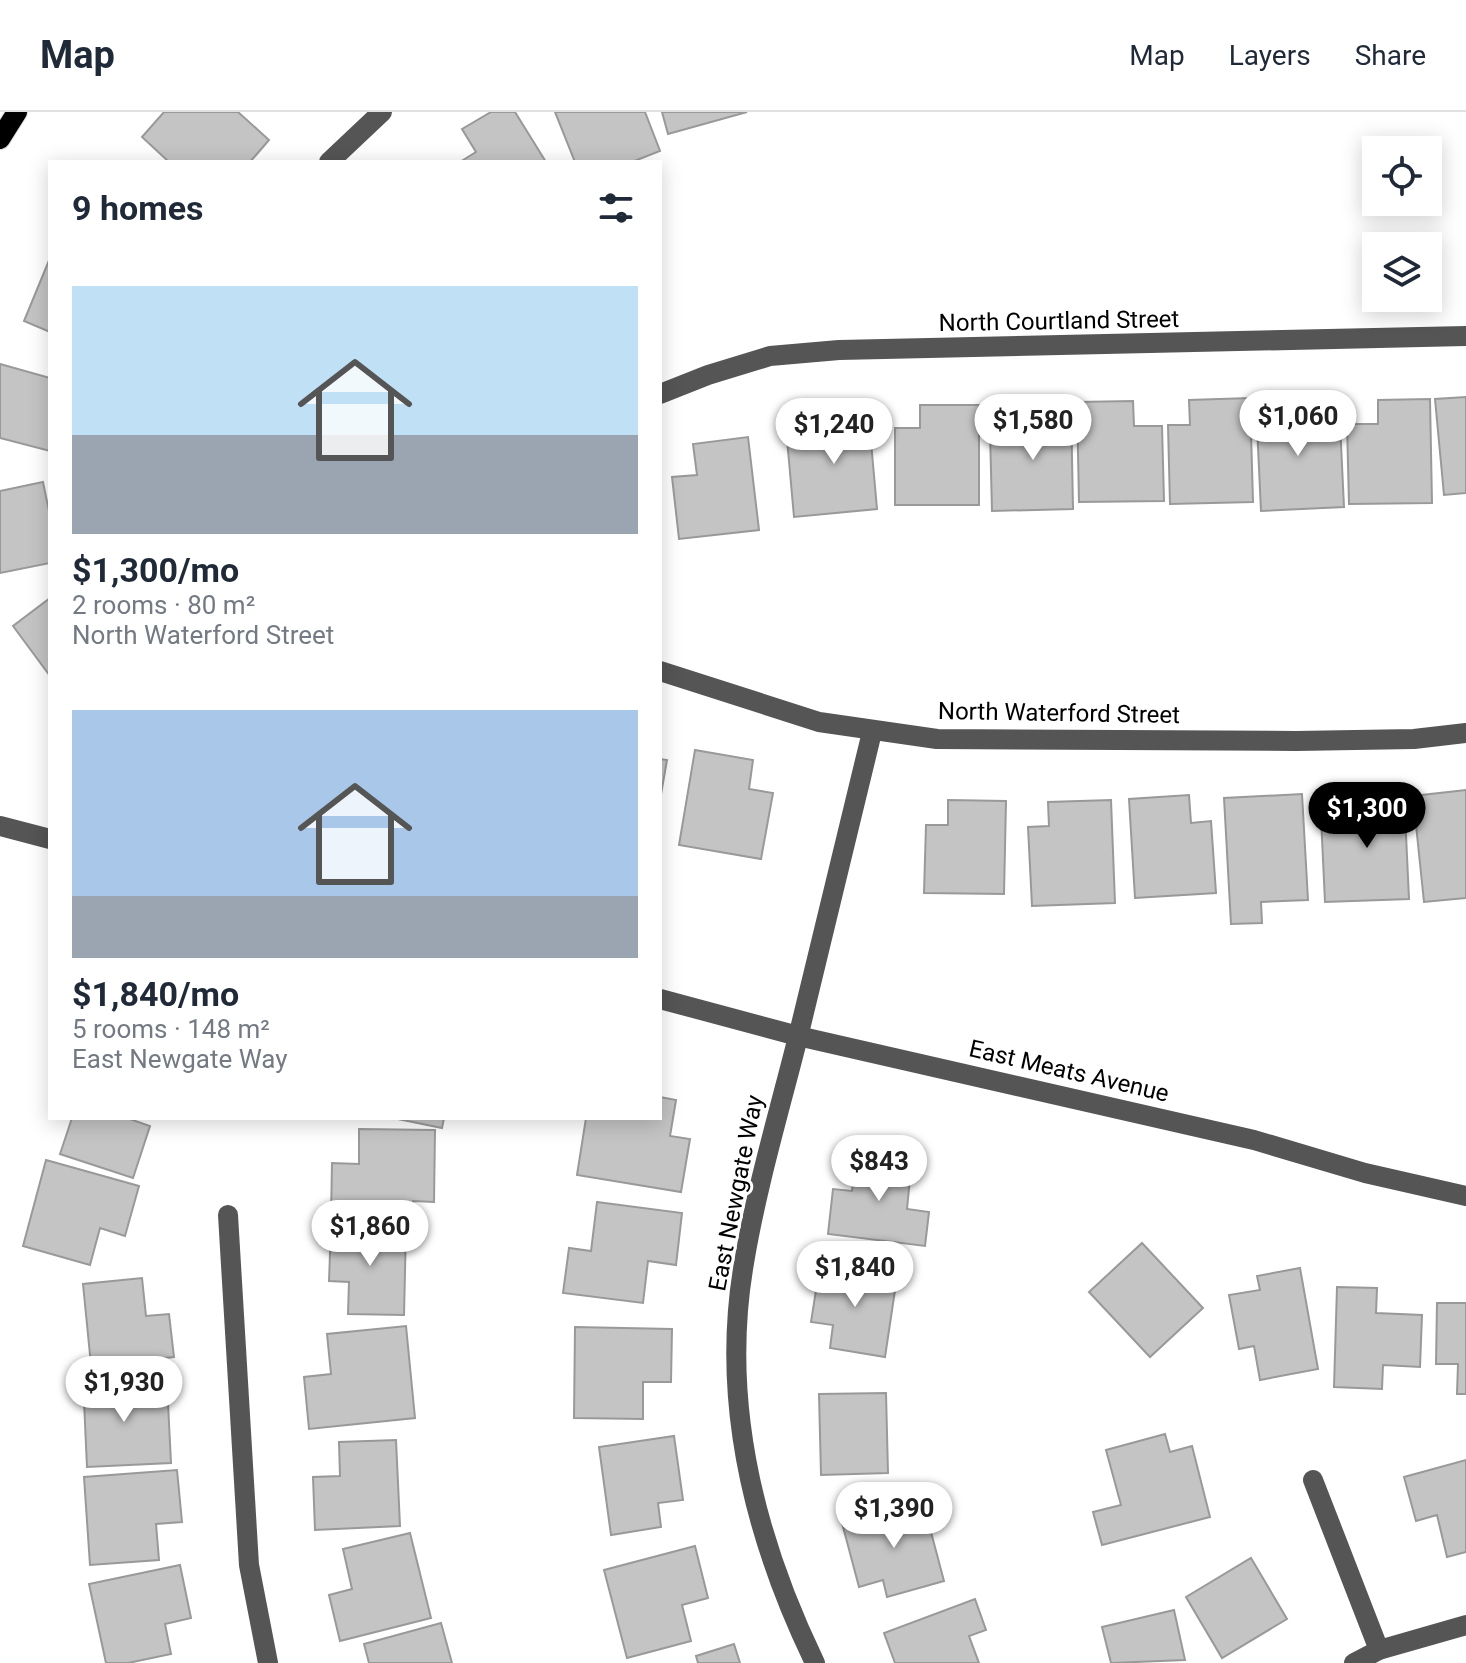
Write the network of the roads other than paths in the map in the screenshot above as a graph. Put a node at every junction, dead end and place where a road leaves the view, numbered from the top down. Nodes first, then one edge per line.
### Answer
1 (17, 112) edge
2 (382, 112) edge
3 (0, 139) edge
4 (331, 160) edge
5 (1466, 336) edge
6 (662, 393) edge
7 (662, 672) edge
8 (872, 732) junction
9 (1466, 733) edge
10 (0, 826) edge
11 (48, 838) edge
12 (662, 1000) edge
13 (798, 1036) junction
14 (1466, 1196) edge
15 (228, 1215) dead end
16 (1313, 1480) dead end
17 (1466, 1625) edge
18 (1379, 1650) junction
19 (268, 1663) edge
20 (815, 1663) edge
21 (1354, 1663) edge

1 - 3 main road
2 - 4 street
5 - 6 street, North Courtland Street
7 - 8 street, North Waterford Street
8 - 9 street, North Waterford Street
8 - 13 street, East Newgate Way
10 - 11 street
12 - 13 street, East Meats Avenue
13 - 14 street, East Meats Avenue
13 - 20 street, East Newgate Way
15 - 19 street
16 - 18 street
17 - 18 street
18 - 21 street

